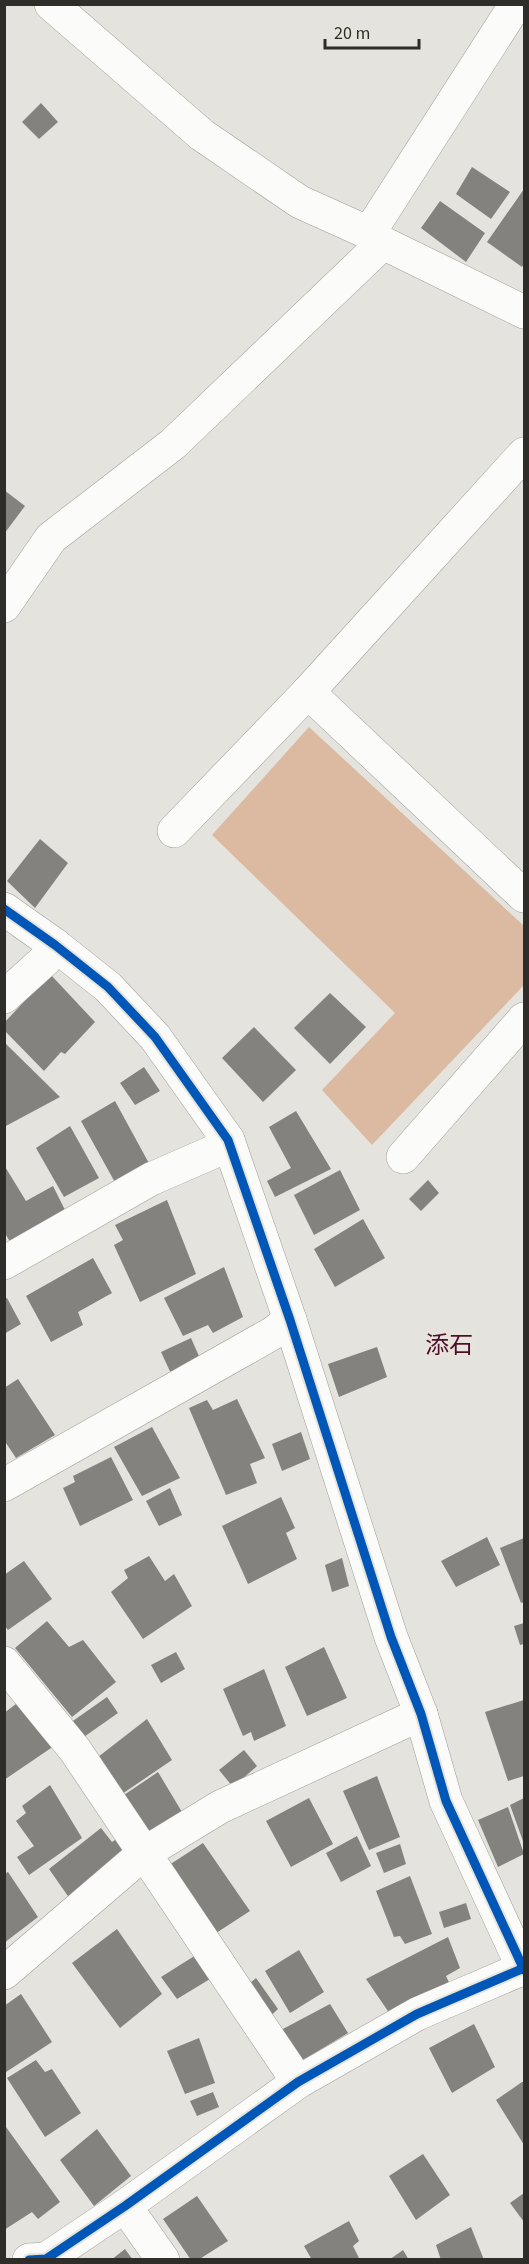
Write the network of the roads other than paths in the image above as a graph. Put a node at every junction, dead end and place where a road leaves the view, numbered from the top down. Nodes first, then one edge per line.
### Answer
1 (51, 4) edge
2 (516, 4) edge
3 (376, 238) junction
4 (525, 312) edge
5 (525, 454) edge
6 (4, 606) edge
7 (308, 692) junction
8 (174, 831) dead end
9 (525, 896) edge
10 (4, 909) edge
11 (55, 945) junction
12 (4, 997) edge
13 (525, 1019) edge
14 (228, 1140) junction
15 (403, 1157) dead end
16 (4, 1263) edge
17 (290, 1320) junction
18 (4, 1485) edge
19 (4, 1663) edge
20 (421, 1714) junction
21 (142, 1854) junction
22 (524, 1969) edge
23 (4, 1973) edge
24 (298, 2082) junction
25 (125, 2206) junction
26 (29, 2259) edge
27 (163, 2259) edge

1 - 3 street
2 - 3 street
3 - 4 street
3 - 6 street
5 - 7 street
7 - 8 street
7 - 9 street
10 - 11 street
11 - 12 street
11 - 14 street
13 - 15 street
14 - 16 street
14 - 17 street
17 - 18 street
17 - 20 street
19 - 21 street
20 - 21 street
20 - 22 street
21 - 23 street
21 - 24 street
22 - 24 street
24 - 25 street
25 - 26 street
25 - 27 street

